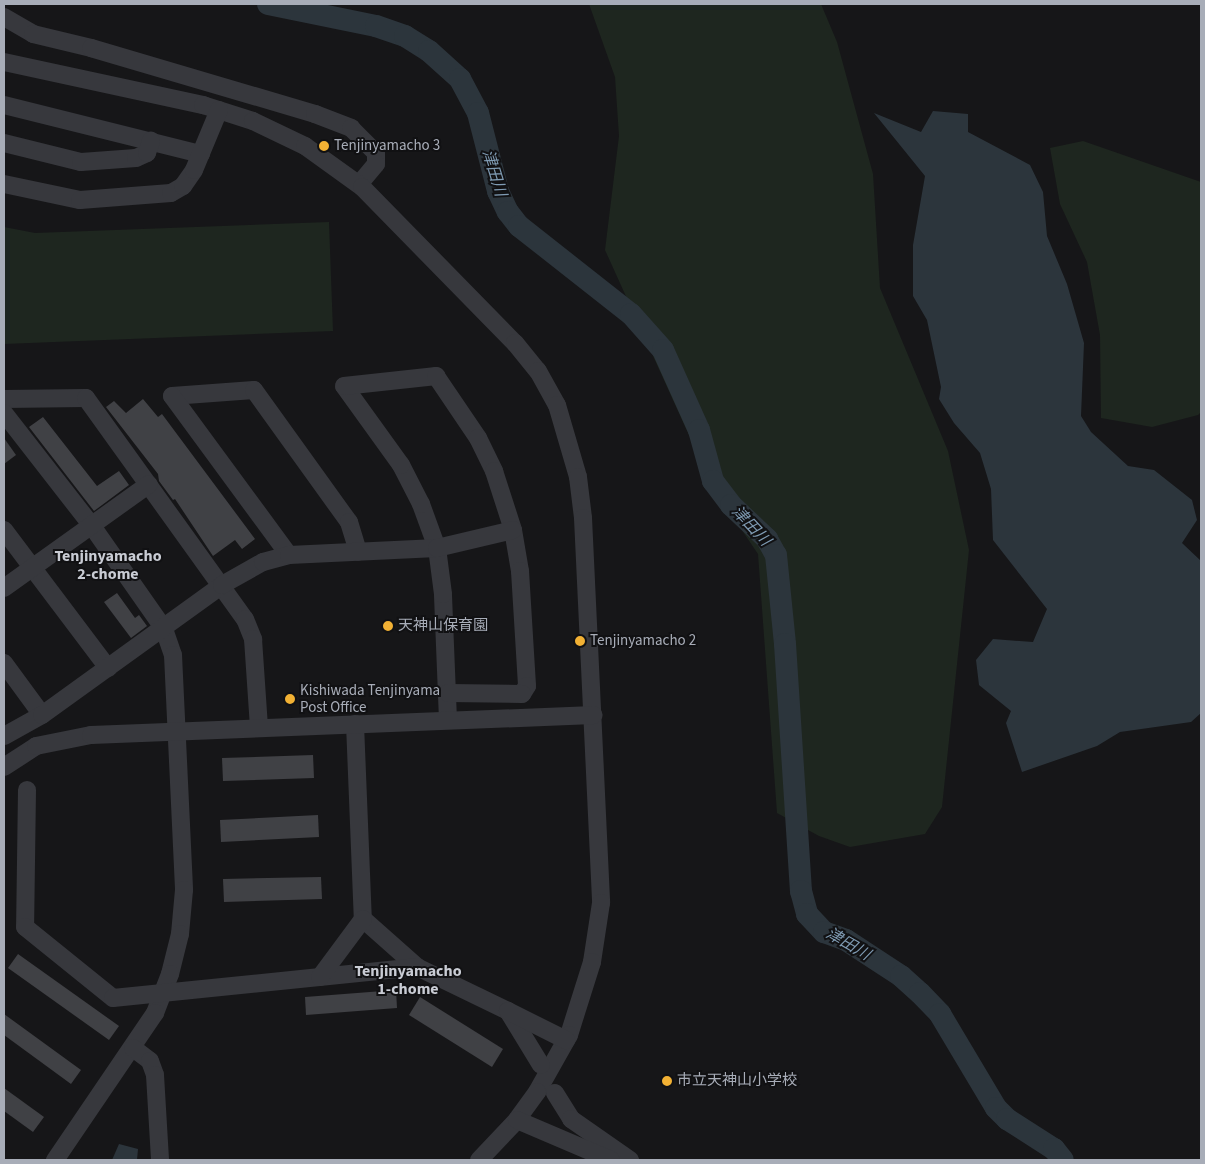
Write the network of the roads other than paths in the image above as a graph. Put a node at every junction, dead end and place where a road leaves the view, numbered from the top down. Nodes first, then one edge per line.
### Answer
1 (4, 17) edge
2 (4, 62) edge
3 (4, 105) edge
4 (219, 110) junction
5 (151, 141) junction
6 (4, 143) edge
7 (201, 154) junction
8 (4, 184) edge
9 (359, 184) junction
10 (4, 399) edge
11 (4, 413) edge
12 (149, 484) junction
13 (92, 526) junction
14 (4, 530) edge
15 (513, 530) junction
16 (437, 548) junction
17 (358, 552) junction
18 (288, 555) junction
19 (32, 568) junction
20 (222, 585) junction
21 (4, 588) edge
22 (164, 629) junction
23 (4, 663) edge
24 (108, 668) junction
25 (448, 693) junction
26 (594, 714) junction
27 (42, 715) junction
28 (448, 720) junction
29 (355, 724) junction
30 (259, 728) junction
31 (177, 731) junction
32 (4, 736) edge
33 (4, 767) edge
34 (27, 790) dead end
35 (364, 919) junction
36 (417, 967) junction
37 (320, 977) junction
38 (162, 994) junction
39 (508, 1011) junction
40 (566, 1040) junction
41 (132, 1048) junction
42 (541, 1065) dead end
43 (555, 1094) dead end
44 (517, 1120) junction
45 (55, 1160) edge
46 (160, 1160) edge
47 (479, 1160) edge
48 (611, 1160) edge
49 (630, 1160) edge

1 - 9 street
2 - 4 street
3 - 5 street
4 - 7 street
4 - 9 street
5 - 6 street
5 - 7 street
7 - 8 street
9 - 26 street
10 - 12 street
11 - 13 street
12 - 13 street
12 - 20 street
13 - 19 street
13 - 22 street
14 - 19 street
15 - 16 street
15 - 16 street
15 - 25 street
16 - 17 street
16 - 25 street
17 - 18 street
17 - 18 street
18 - 20 street
19 - 21 street
19 - 24 street
20 - 22 street
20 - 30 street
22 - 24 street
22 - 31 street
23 - 27 street
24 - 27 street
25 - 28 street
26 - 28 street
26 - 40 street
27 - 32 street
28 - 29 street
29 - 30 street
29 - 35 street
30 - 31 street
31 - 33 street
31 - 38 street
34 - 38 street
35 - 36 street
35 - 37 street
36 - 37 street
36 - 39 street
37 - 38 street
38 - 41 street
39 - 40 street
39 - 42 street
40 - 44 street
41 - 45 street
41 - 46 street
43 - 49 street
44 - 47 street
44 - 48 street

